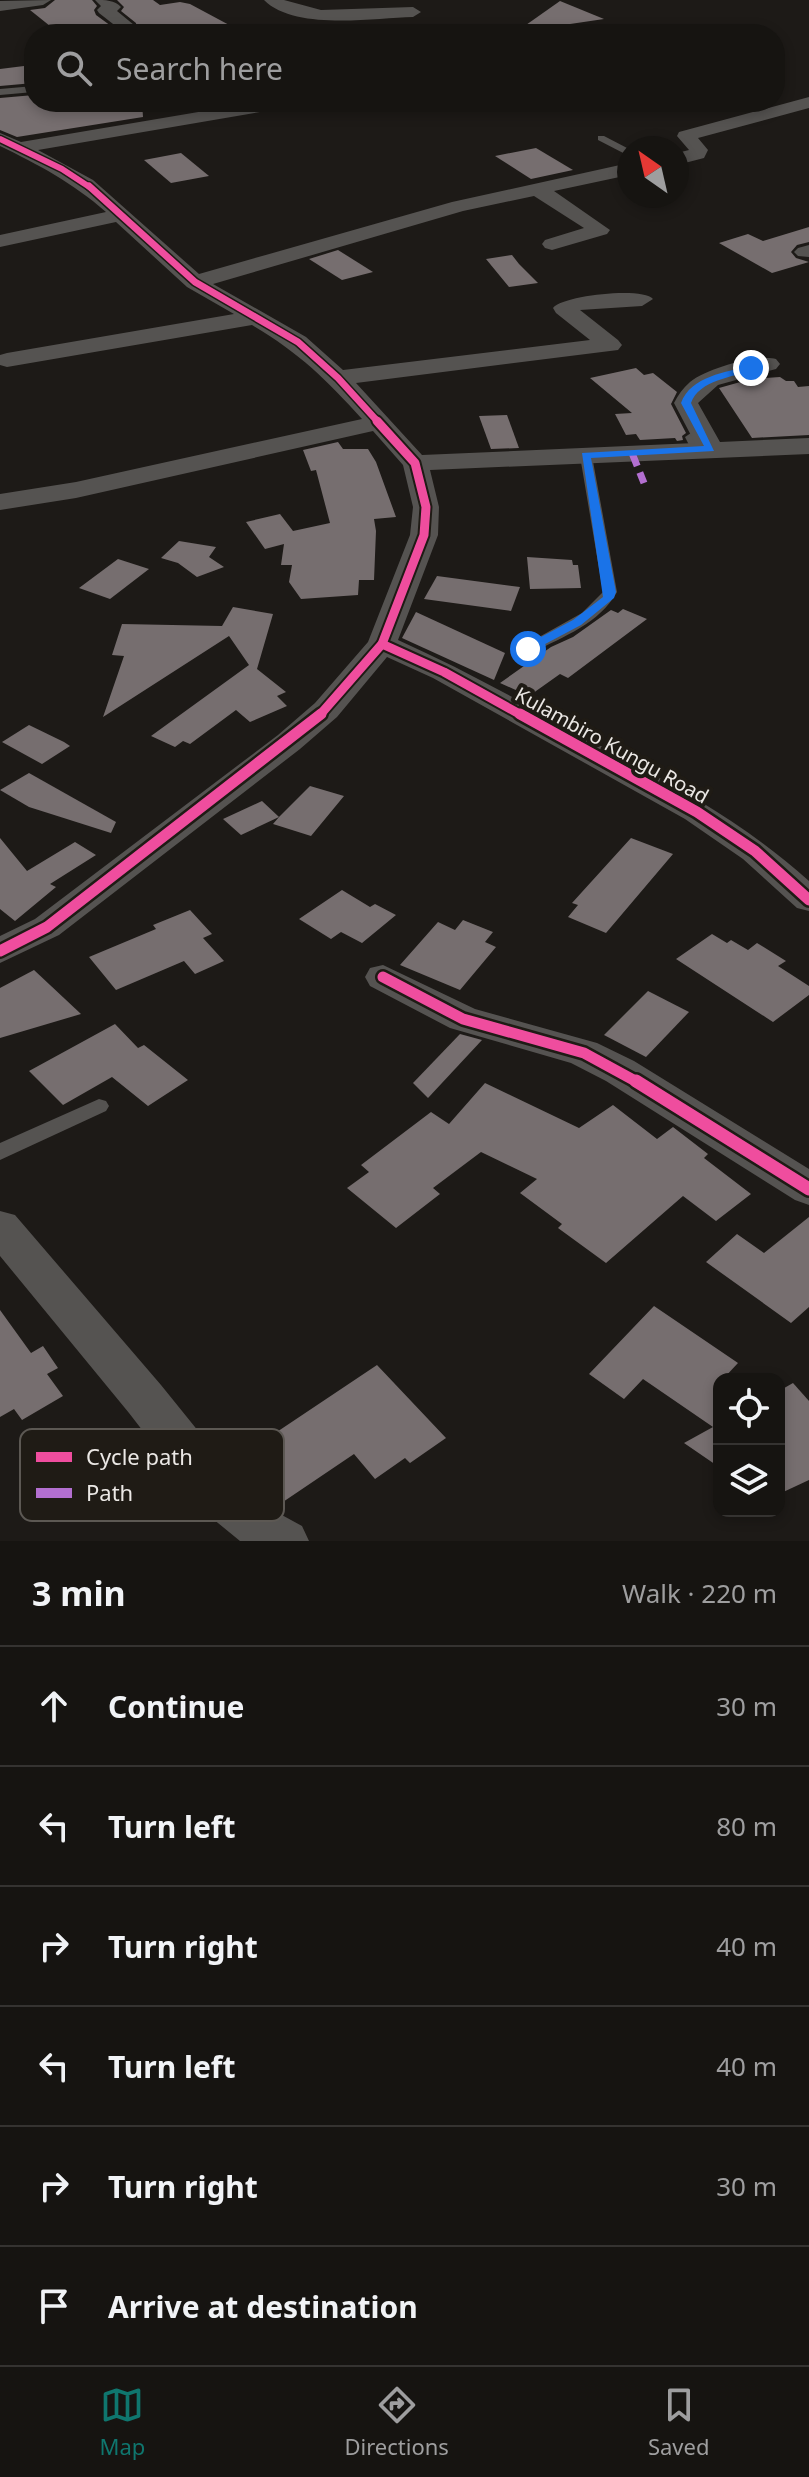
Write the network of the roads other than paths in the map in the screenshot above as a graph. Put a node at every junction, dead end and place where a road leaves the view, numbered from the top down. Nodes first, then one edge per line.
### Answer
1 (43, 0) edge
2 (103, 0) edge
3 (272, 0) edge
4 (0, 6) edge
5 (413, 12) dead end
6 (123, 24) edge
7 (24, 90) edge
8 (0, 92) edge
9 (809, 102) edge
10 (785, 109) edge
11 (222, 112) edge
12 (773, 112) edge
13 (686, 136) edge
14 (601, 138) dead end
15 (689, 139) edge
16 (9, 144) edge
17 (617, 147) edge
18 (689, 156) edge
19 (617, 171) edge
20 (536, 188) junction
21 (121, 215) junction
22 (0, 241) edge
23 (552, 244) dead end
24 (195, 282) junction
25 (642, 299) dead end
26 (258, 317) junction
27 (7, 360) dead end
28 (768, 364) dead end
29 (338, 378) junction
30 (376, 423) junction
31 (700, 445) junction
32 (809, 446) edge
33 (586, 456) junction
34 (415, 463) junction
35 (0, 502) edge
36 (382, 644) junction
37 (528, 649) dead end
38 (809, 900) edge
39 (0, 951) edge
40 (383, 977) dead end
41 (99, 1106) dead end
42 (0, 1152) edge
43 (809, 1189) edge
44 (0, 1227) edge
45 (169, 1429) edge
46 (250, 1521) edge
47 (285, 1541) edge

1 - 4 street
2 - 6 street
3 - 5 street
7 - 8 lane
9 - 10 street
11 - 16 street
12 - 13 street
14 - 17 lane
15 - 18 street
16 - 21 street
19 - 20 street
20 - 23 street
20 - 24 street
21 - 22 street
21 - 24 street
24 - 26 street
25 - 29 street
26 - 27 street
26 - 29 street
28 - 31 street
29 - 30 street
30 - 34 street
30 - 35 street
31 - 32 street
31 - 33 street
33 - 34 street
33 - 37 lane
34 - 36 street
36 - 38 street, Kulambiro Kungu Road
36 - 39 street
40 - 43 street
41 - 42 lane
44 - 45 street
46 - 47 street

